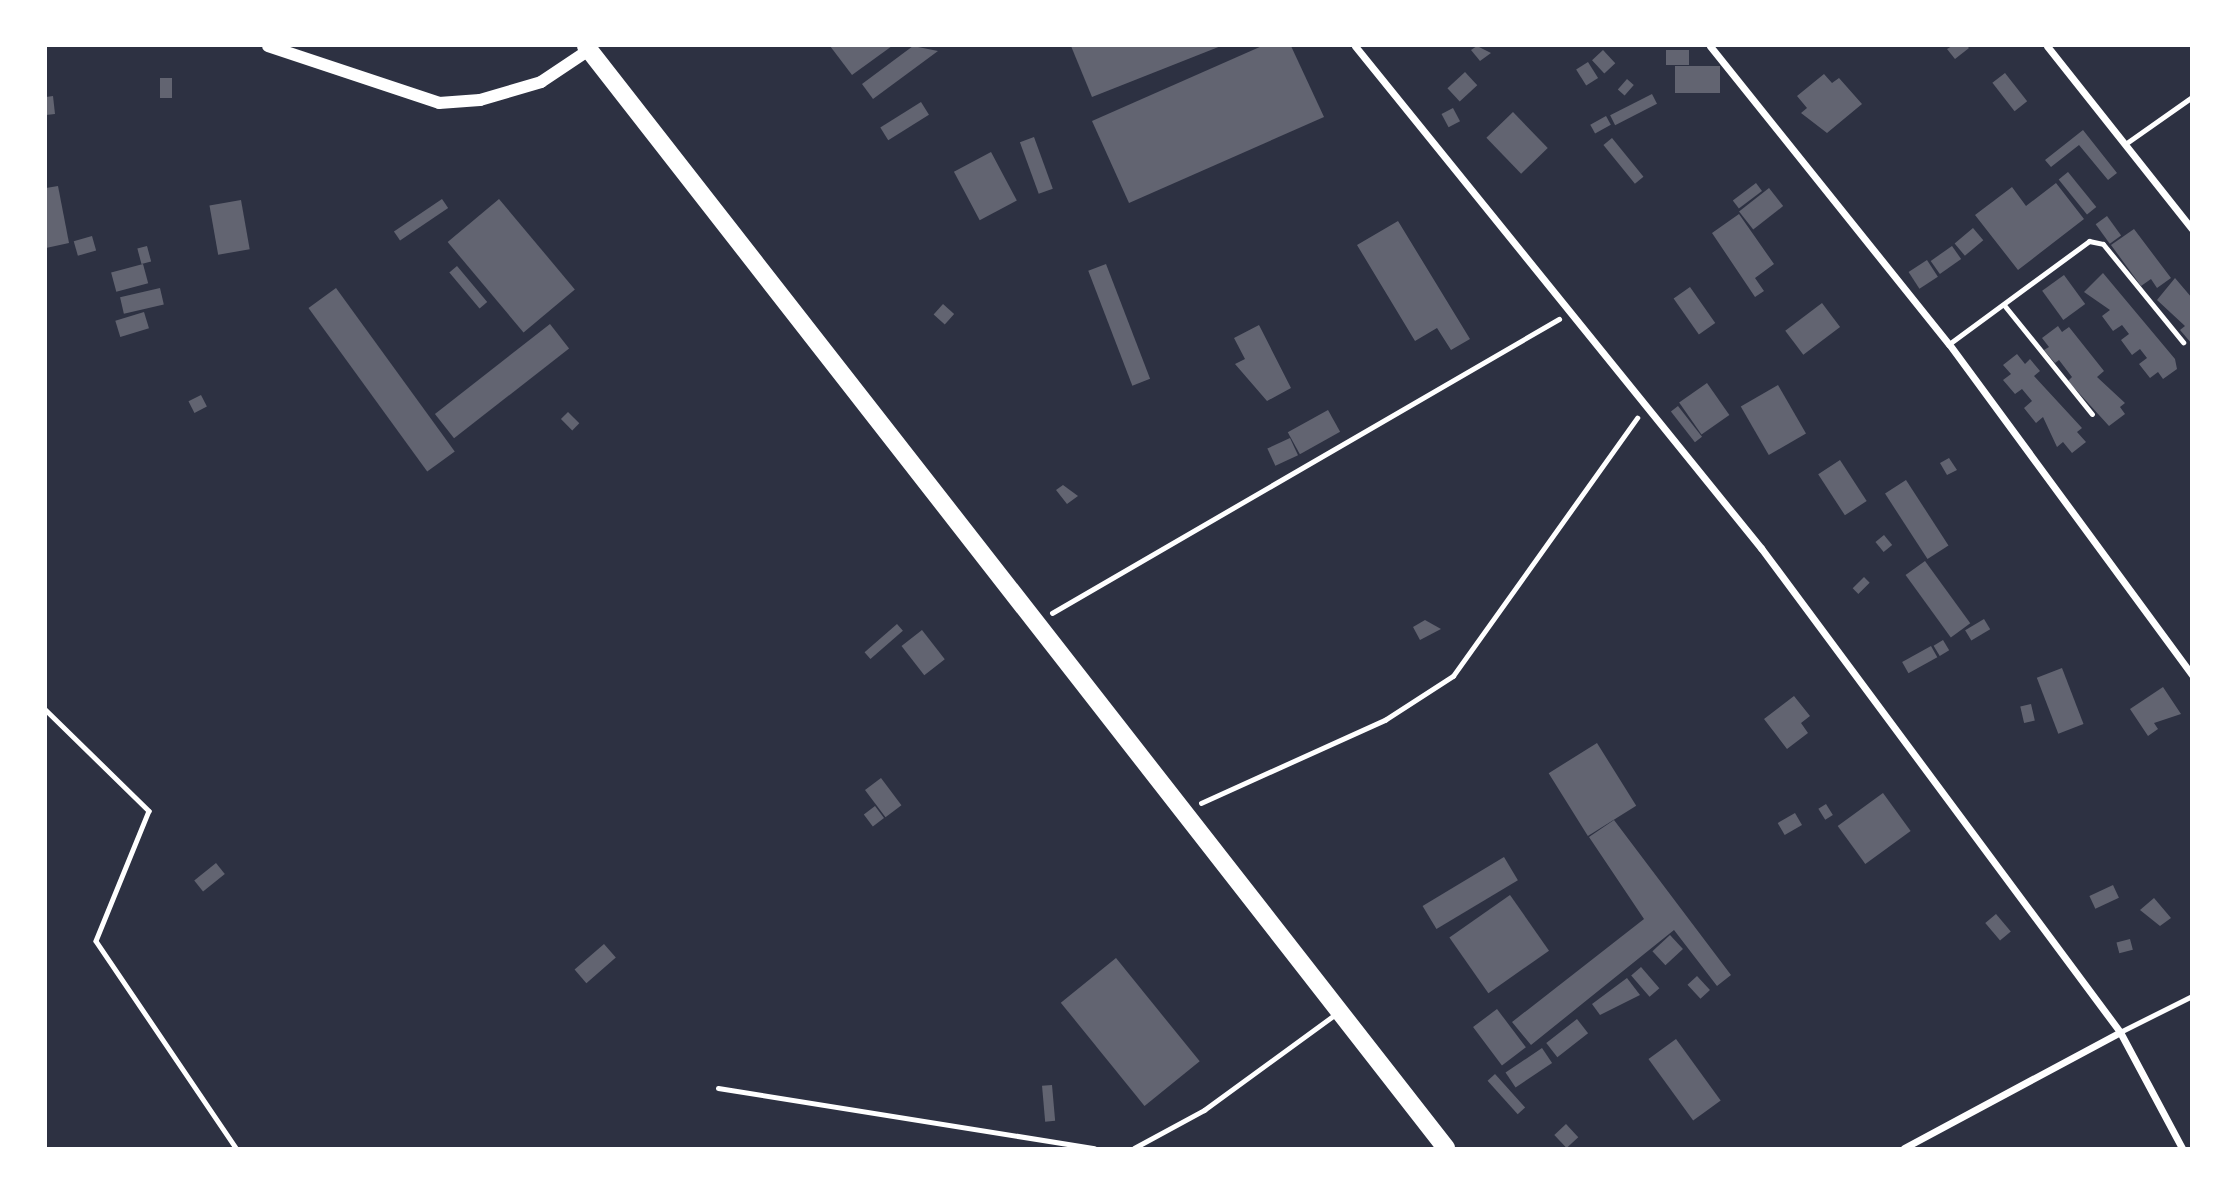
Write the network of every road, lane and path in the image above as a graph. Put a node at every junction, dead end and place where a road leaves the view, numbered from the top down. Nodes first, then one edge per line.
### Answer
1 (268, 46) edge
2 (1355, 46) edge
3 (1710, 46) edge
4 (2047, 46) edge
5 (587, 48) edge
6 (2192, 97) edge
7 (2128, 142) junction
8 (2192, 229) edge
9 (2004, 305) junction
10 (1572, 312) junction
11 (2183, 342) dead end
12 (1949, 344) junction
13 (1647, 403) junction
14 (2092, 414) dead end
15 (1039, 621) junction
16 (2192, 675) edge
17 (46, 710) edge
18 (1185, 810) junction
19 (2192, 996) edge
20 (1340, 1011) junction
21 (2120, 1032) junction
22 (718, 1088) dead end
23 (236, 1149) edge
24 (1094, 1149) edge
25 (1134, 1149) edge
26 (1446, 1149) edge
27 (1904, 1149) edge
28 (2182, 1149) edge

1 - 5 street
2 - 10 street
3 - 12 street
4 - 7 street
5 - 15 main road
6 - 7 lane
7 - 8 street
9 - 11 lane
9 - 12 lane
9 - 14 lane
10 - 13 street
10 - 15 path
12 - 16 street
13 - 18 path
13 - 21 street
15 - 18 main road
17 - 23 path
18 - 20 main road
19 - 21 lane
20 - 25 lane
20 - 26 main road
21 - 27 street
21 - 28 street
22 - 24 lane

